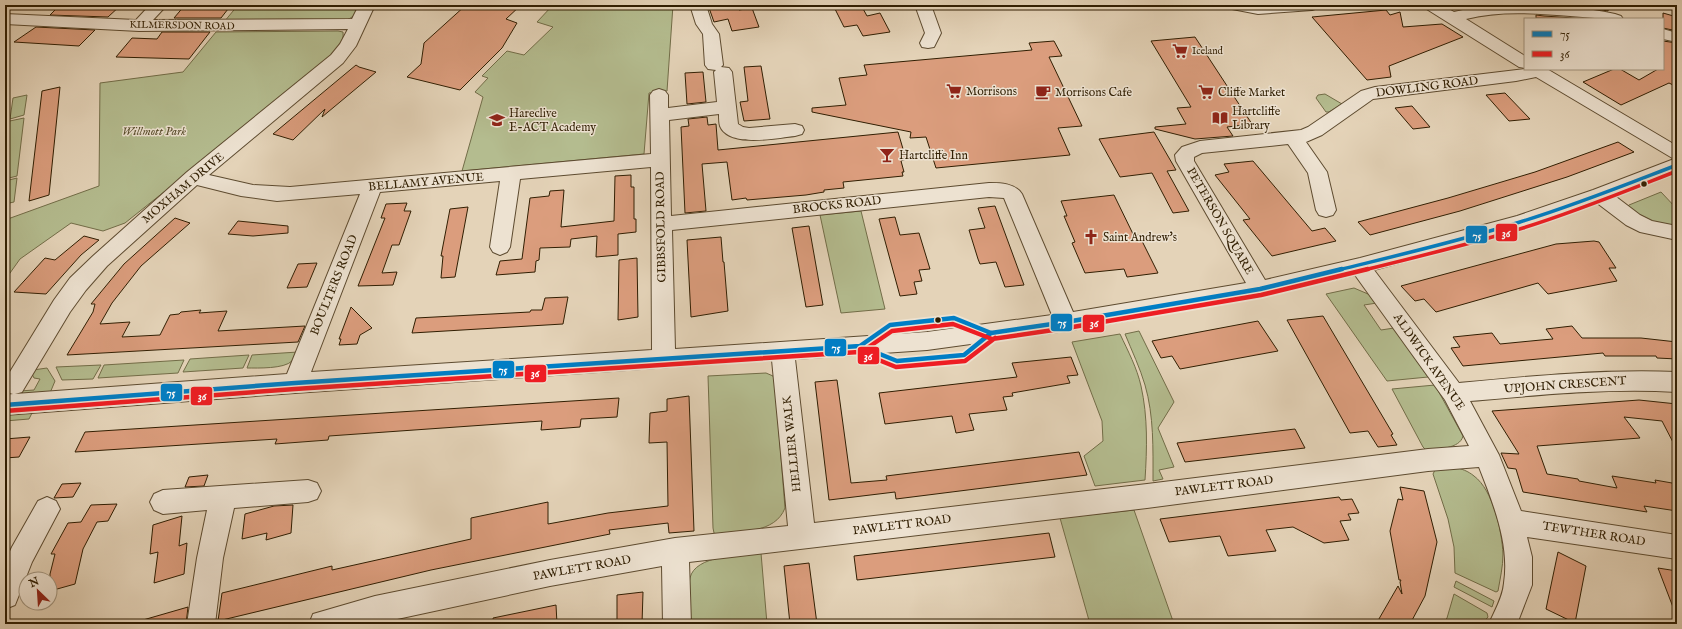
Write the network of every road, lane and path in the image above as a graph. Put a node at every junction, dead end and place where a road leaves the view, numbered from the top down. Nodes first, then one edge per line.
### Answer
1 (24, 5) edge
2 (159, 5) edge
3 (367, 5) edge
4 (698, 5) edge
5 (923, 5) edge
6 (1233, 5) edge
7 (1312, 5) edge
8 (1431, 5) edge
9 (1452, 18) junction
10 (1609, 18) edge
11 (6, 19) edge
12 (358, 24) junction
13 (139, 26) junction
14 (928, 43) dead end
15 (1524, 62) edge
16 (1529, 70) edge
17 (1536, 70) edge
18 (659, 95) dead end
19 (727, 107) junction
20 (659, 115) junction
21 (794, 130) dead end
22 (1294, 138) junction
23 (1186, 153) joint
24 (1677, 154) edge
25 (660, 160) junction
26 (1677, 165) edge
27 (511, 174) junction
28 (194, 178) junction
29 (373, 186) junction
30 (1600, 195) junction
31 (1326, 210) dead end
32 (661, 224) junction
33 (1677, 233) edge
34 (500, 247) dead end
35 (1360, 266) junction
36 (1260, 289) junction
37 (1066, 322) junction
38 (783, 352) junction
39 (664, 360) junction
40 (1677, 382) edge
41 (295, 383) junction
42 (13, 390) edge
43 (1453, 393) junction
44 (1487, 455) junction
45 (308, 491) dead end
46 (223, 497) junction
47 (163, 502) dead end
48 (47, 509) dead end
49 (1511, 522) junction
50 (802, 536) junction
51 (1677, 547) edge
52 (675, 551) junction
53 (13, 590) edge
54 (201, 624) edge
55 (323, 624) edge
56 (677, 624) edge
57 (1502, 624) edge

1 - 11 street
2 - 13 street
3 - 12 street, MOXHAM DRIVE
4 - 19 street
5 - 14 street
6 - 7 street
8 - 9 street
9 - 10 street
9 - 15 street
11 - 13 street, KILMERSDON ROAD
12 - 13 street, KILMERSDON ROAD
12 - 28 street, MOXHAM DRIVE
16 - 22 street, DOWLING ROAD
17 - 24 street
18 - 20 street, GIBBSFOLD ROAD
19 - 20 street
19 - 21 street
20 - 25 street, GIBBSFOLD ROAD
22 - 23 street, DOWLING ROAD
22 - 31 street
23 - 36 street, PETERSON SQUARE
25 - 27 street, BELLAMY AVENUE
25 - 32 street, GIBBSFOLD ROAD
26 - 30 street
27 - 29 street, BELLAMY AVENUE
27 - 34 street
28 - 29 street, BELLAMY AVENUE
28 - 42 street, MOXHAM DRIVE
29 - 41 street, BOULTERS ROAD
30 - 33 street
30 - 35 street
32 - 37 street, BROCKS ROAD
32 - 39 street, GIBBSFOLD ROAD
35 - 36 street
35 - 43 street, ALDWICK AVENUE
36 - 37 street
37 - 38 street
38 - 39 street
38 - 50 street, HELLIER WALK
39 - 41 street
40 - 43 street, UPJOHN CRESCENT
41 - 42 street
43 - 44 street, ALDWICK AVENUE
44 - 49 street, ALDWICK AVENUE
44 - 50 street, PAWLETT ROAD
45 - 46 street
46 - 47 street
46 - 54 street
48 - 53 street
49 - 51 street, TEWTHER ROAD
49 - 57 street, ALDWICK AVENUE
50 - 52 street, PAWLETT ROAD
52 - 55 street, PAWLETT ROAD
52 - 56 street

